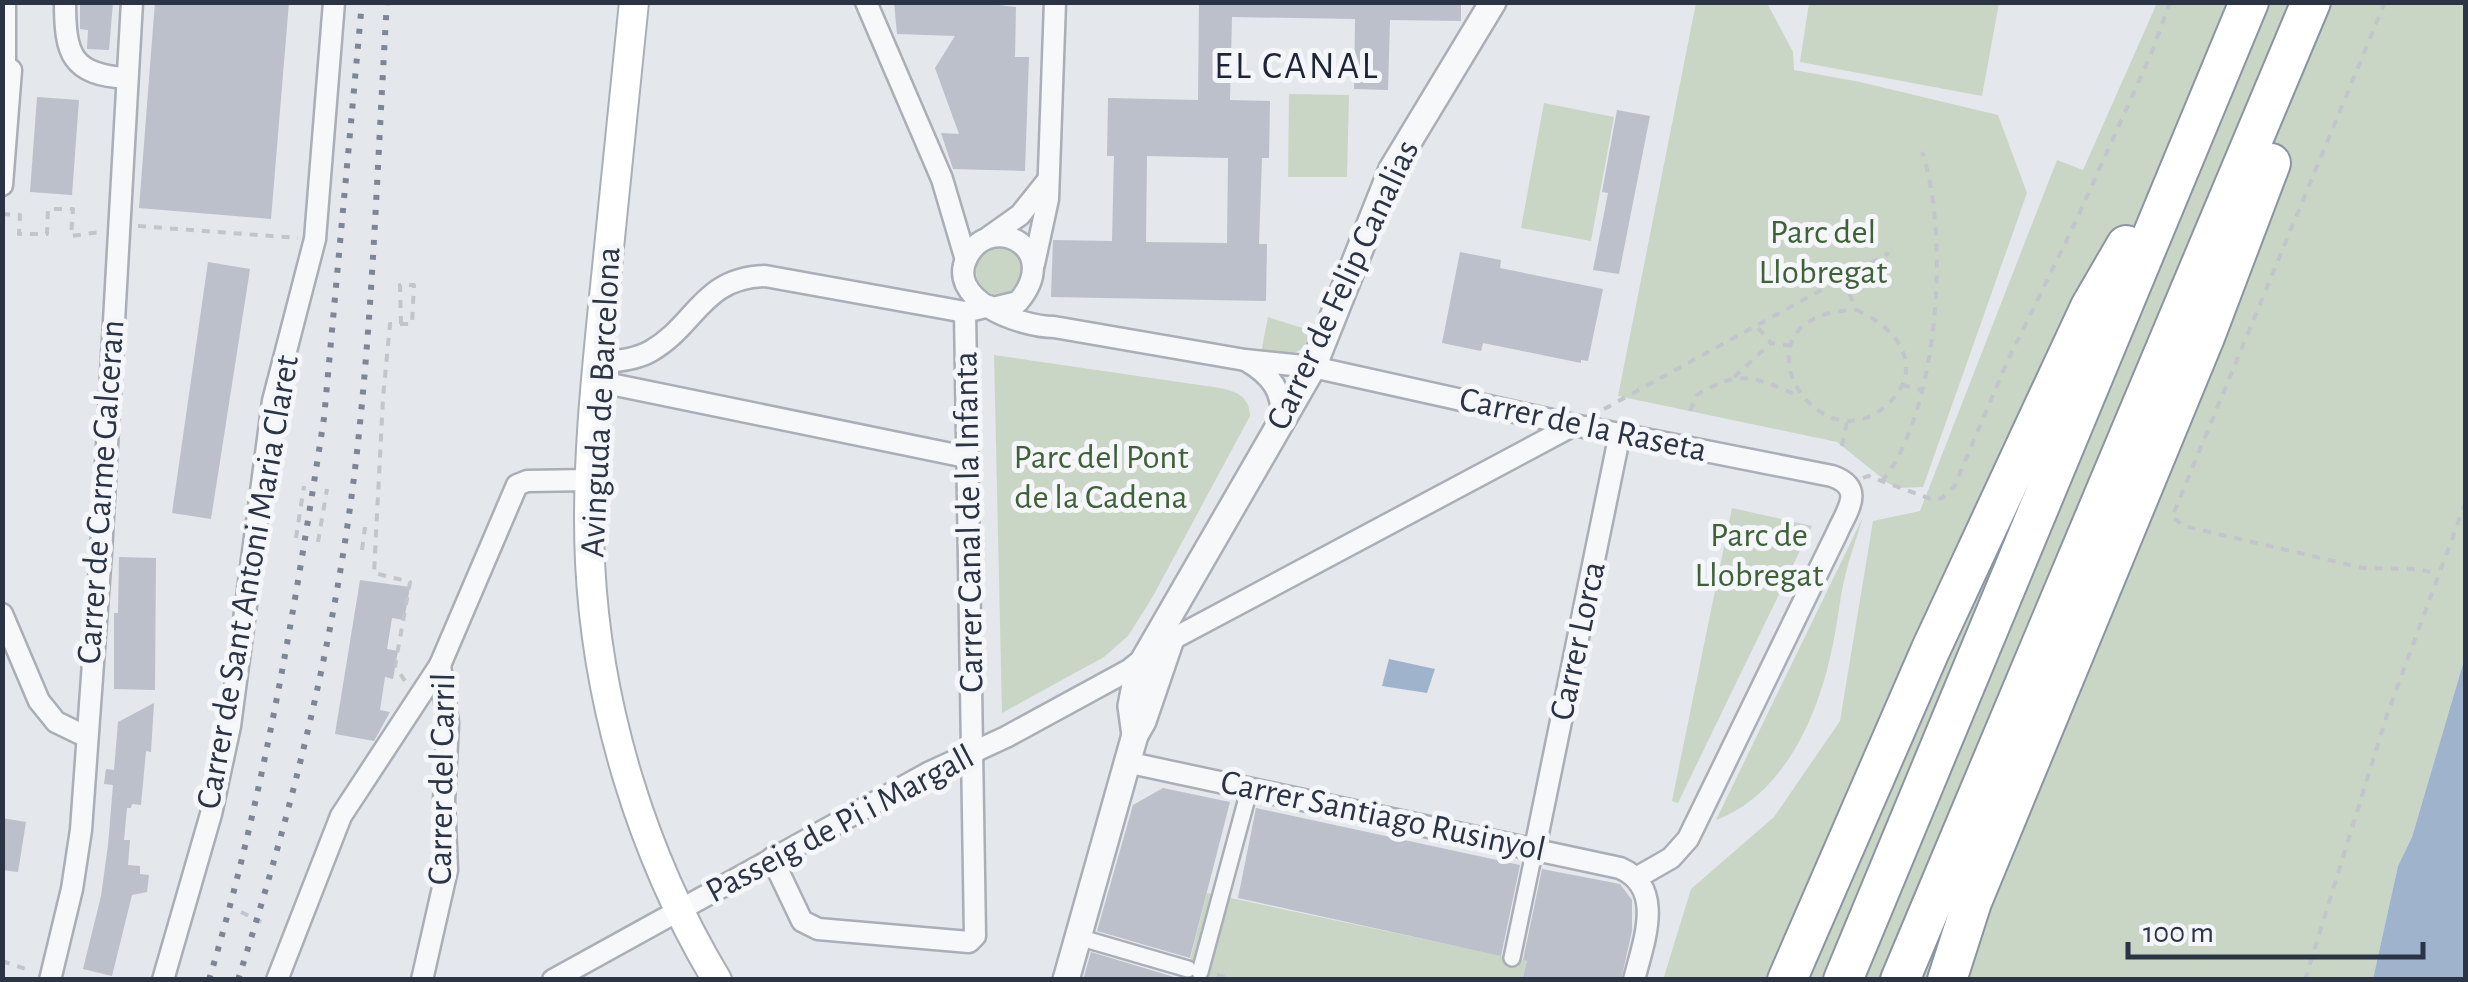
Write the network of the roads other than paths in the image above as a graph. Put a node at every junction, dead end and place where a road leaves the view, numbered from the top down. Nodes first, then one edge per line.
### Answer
1 (10, 2) edge
2 (65, 2) edge
3 (132, 2) edge
4 (334, 2) edge
5 (634, 2) edge
6 (866, 2) edge
7 (1055, 2) edge
8 (1492, 2) edge
9 (2249, 2) edge
10 (2314, 2) edge
11 (11, 70) joint
12 (127, 78) junction
13 (2188, 146) junction
14 (1049, 179) junction
15 (2, 185) edge
16 (989, 238) junction
17 (966, 260) junction
18 (1034, 270) junction
19 (991, 307) junction
20 (965, 312) junction
21 (1054, 326) junction
22 (1245, 360) junction
23 (1312, 367) junction
24 (597, 372) junction
25 (1282, 421) junction
26 (1574, 425) junction
27 (1620, 433) junction
28 (966, 457) junction
29 (590, 480) junction
30 (1198, 570) junction
31 (2, 614) edge
32 (1169, 641) junction
33 (1930, 651) junction
34 (440, 665) junction
35 (1137, 666) junction
36 (1140, 723) junction
37 (86, 736) junction
38 (973, 752) junction
39 (1126, 762) junction
40 (1250, 787) junction
41 (1535, 848) junction
42 (772, 858) junction
43 (1636, 878) junction
44 (680, 909) junction
45 (1078, 937) junction
46 (1512, 958) dead end
47 (51, 978) edge
48 (163, 980) edge
49 (277, 980) edge
50 (422, 980) edge
51 (553, 980) edge
52 (717, 980) edge
53 (1066, 980) edge
54 (1634, 980) edge
55 (1760, 980) edge
56 (1787, 980) edge
57 (1843, 980) edge
58 (1900, 980) edge
59 (1946, 980) edge

1 - 11 lane
2 - 12 street
3 - 12 street, Carrer de Carme Galceran
4 - 48 street, Carrer de Sant Antoni Maria Claret
5 - 24 main road, Avinguda de Barcelona
6 - 17 street
7 - 14 street
8 - 23 street, Carrer de Felip Canalias
9 - 13 highway
10 - 58 highway
10 - 59 highway
11 - 15 street
12 - 37 street, Carrer de Carme Galceran
13 - 33 highway
13 - 57 highway
14 - 16 street
14 - 18 street
16 - 17 street
16 - 18 street
17 - 19 street
18 - 19 street
18 - 21 street
19 - 20 street, Carrer Canal de la Infanta
19 - 21 street, Carrer de la Raseta
20 - 24 street
20 - 28 street, Carrer Canal de la Infanta
21 - 22 street, Carrer de la Raseta
22 - 23 street, Carrer de la Raseta
22 - 25 street
23 - 25 street, Carrer de Felip Canalias
23 - 26 street, Carrer de la Raseta
24 - 28 street
24 - 29 main road, Avinguda de Barcelona
25 - 30 street, Carrer de Felip Canalias
26 - 27 street, Carrer de la Raseta
26 - 32 street
27 - 41 street, Carrer Lorca
27 - 43 street, Carrer de la Raseta
28 - 38 street, Carrer Canal de la Infanta
29 - 34 street, Carrer del Carril
29 - 44 main road, Avinguda de Barcelona
30 - 32 street, Carrer de Felip Canalias
30 - 35 street, Carrer de Felip Canalias
31 - 37 street
32 - 36 street, Carrer de Felip Canalias
33 - 55 highway
33 - 56 highway
34 - 49 street
34 - 50 street, Carrer del Carril
35 - 36 street
35 - 38 street, Passeig de Pi i Margall
36 - 39 street, Carrer de Felip Canalias
37 - 47 street, Carrer de Carme Galceran
38 - 42 street, Passeig de Pi i Margall
38 - 42 street, Carrer Canal de la Infanta
39 - 40 street, Carrer Santiago Rusinyol
39 - 45 street, Carrer de Felip Canalias
40 - 41 street, Carrer Santiago Rusinyol
40 - 45 street
41 - 43 street, Carrer Santiago Rusinyol
41 - 46 street
42 - 44 street, Passeig de Pi i Margall
43 - 54 street
44 - 51 street, Passeig de Pi i Margall
44 - 52 main road, Avinguda de Barcelona
45 - 53 street, Carrer de Felip Canalias

